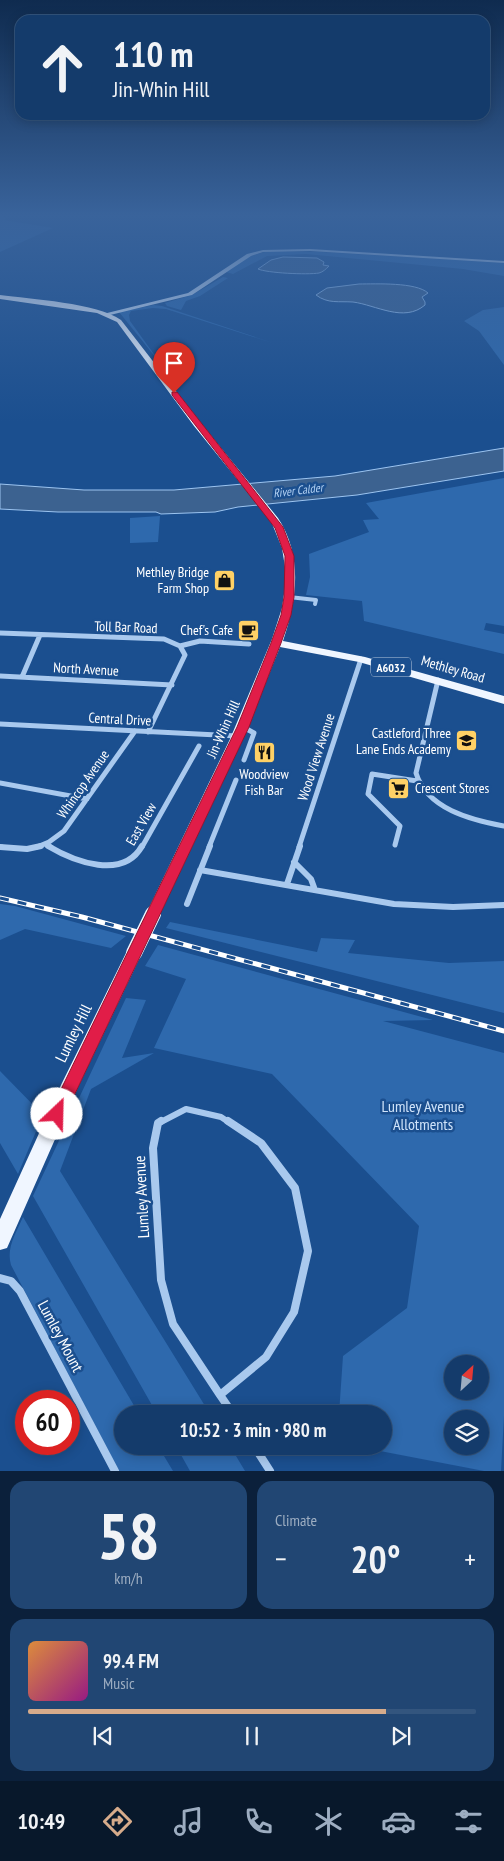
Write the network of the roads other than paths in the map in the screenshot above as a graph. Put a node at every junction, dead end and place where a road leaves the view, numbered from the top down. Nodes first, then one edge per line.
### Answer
1 (204, 285) edge
2 (0, 297) edge
3 (106, 314) junction
4 (289, 597) junction
5 (315, 604) dead end
6 (0, 634) edge
7 (40, 635) junction
8 (276, 643) junction
9 (249, 644) dead end
10 (180, 646) junction
11 (361, 659) junction
12 (0, 676) edge
13 (22, 677) junction
14 (438, 680) junction
15 (172, 685) junction
16 (504, 700) edge
17 (0, 724) edge
18 (135, 731) junction
19 (148, 732) junction
20 (241, 732) junction
21 (199, 746) dead end
22 (244, 760) dead end
23 (236, 780) dead end
24 (417, 781) junction
25 (0, 783) edge
26 (87, 799) junction
27 (504, 826) edge
28 (45, 844) junction
29 (395, 845) dead end
30 (0, 847) edge
31 (294, 862) junction
32 (200, 870) junction
33 (286, 884) junction
34 (315, 890) junction
35 (187, 904) dead end
36 (504, 905) edge
37 (134, 953) joint
38 (0, 1241) edge
39 (0, 1278) edge
40 (220, 1395) junction
41 (227, 1405) edge
42 (260, 1455) edge
43 (115, 1471) edge
44 (270, 1471) edge

1 - 3 street
2 - 3 main road
3 - 4 main road, Jin-Whin Hill
4 - 5 street
4 - 8 main road, Jin-Whin Hill
6 - 7 street, Toll Bar Road
7 - 10 street, Toll Bar Road
7 - 13 street
8 - 11 main road, Methley Road / A6032
8 - 20 main road, Jin-Whin Hill
9 - 10 street, Toll Bar Road
10 - 15 street
11 - 14 main road, Methley Road / A6032
11 - 31 street, Wood View Avenue
12 - 13 street, North Avenue
13 - 15 street, North Avenue
14 - 16 main road, Methley Road / A6032
14 - 24 street
15 - 19 street
17 - 18 street, Central Drive
18 - 19 street, Central Drive
18 - 26 street, Whincop Avenue
19 - 20 street, Central Drive
20 - 22 street
20 - 37 main road, Jin-Whin Hill, bridge
21 - 28 street, East View
23 - 32 street
24 - 27 street
24 - 29 street
25 - 26 street
26 - 28 street, Whincop Avenue
28 - 30 street
31 - 33 street, Wood View Avenue
31 - 34 street
32 - 33 street
32 - 35 street
33 - 34 street
34 - 36 street
37 - 38 main road, Lumley Hill
39 - 43 street, Lumley Mount
40 - 40 street, Lumley Avenue
40 - 41 street, Lumley Avenue
42 - 44 street

